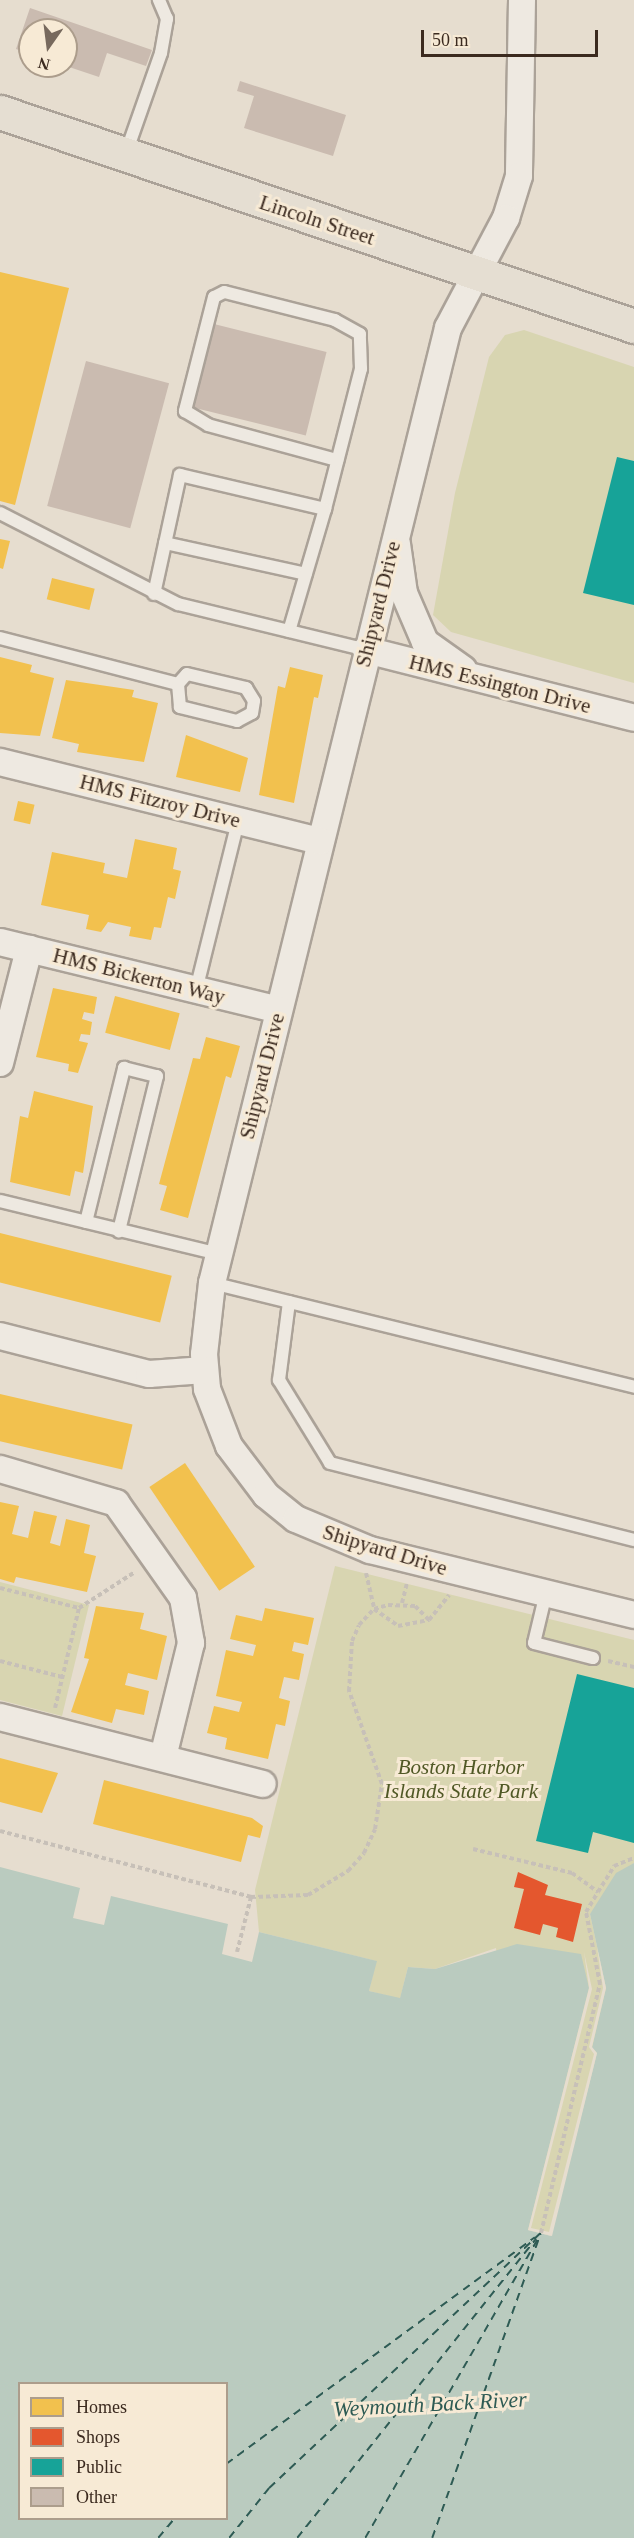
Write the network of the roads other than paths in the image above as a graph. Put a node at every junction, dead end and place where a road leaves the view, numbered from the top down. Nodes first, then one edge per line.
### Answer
1 (159, 0) edge
2 (522, 0) edge
3 (0, 111) edge
4 (126, 154) junction
5 (478, 273) junction
6 (634, 326) edge
7 (337, 460) junction
8 (325, 510) junction
9 (0, 513) edge
10 (396, 532) junction
11 (165, 543) junction
12 (306, 574) junction
13 (154, 594) junction
14 (289, 631) junction
15 (0, 638) edge
16 (366, 650) junction
17 (476, 678) junction
18 (178, 684) junction
19 (634, 718) edge
20 (0, 762) edge
21 (238, 821) junction
22 (320, 841) junction
23 (0, 942) edge
24 (29, 949) junction
25 (196, 990) junction
26 (279, 1010) junction
27 (0, 1063) edge
28 (0, 1201) edge
29 (86, 1222) junction
30 (118, 1231) junction
31 (219, 1254) junction
32 (212, 1283) junction
33 (290, 1302) junction
34 (0, 1336) edge
35 (206, 1370) junction
36 (634, 1388) edge
37 (0, 1469) edge
38 (634, 1540) edge
39 (546, 1593) junction
40 (634, 1615) edge
41 (593, 1658) road end
42 (0, 1717) edge
43 (163, 1757) junction
44 (263, 1784) dead end

1 - 4 lane
2 - 5 street, Shipyard Drive
3 - 4 main road, Lincoln Street
4 - 5 main road, Lincoln Street
5 - 6 main road, Lincoln Street
5 - 10 street, Shipyard Drive
7 - 7 lane
7 - 8 lane
8 - 11 lane
8 - 12 lane
9 - 13 lane
10 - 16 street, Shipyard Drive
10 - 17 street
11 - 12 lane
11 - 13 lane
12 - 14 lane
13 - 14 lane
14 - 16 lane
15 - 18 lane
16 - 17 street, HMS Essington Drive
16 - 22 street, Shipyard Drive
17 - 19 street, HMS Essington Drive
18 - 18 lane
20 - 21 street, HMS Fitzroy Drive
21 - 22 street, HMS Fitzroy Drive
21 - 25 lane
22 - 26 street, Shipyard Drive
23 - 24 street, HMS Bickerton Way
24 - 25 street, HMS Bickerton Way
24 - 27 street
25 - 26 street, HMS Bickerton Way
26 - 31 street, Shipyard Drive
28 - 29 lane
29 - 30 lane
29 - 30 lane
30 - 31 lane
31 - 32 street, Shipyard Drive
32 - 33 lane
32 - 35 street, Shipyard Drive
33 - 36 lane
33 - 38 lane
34 - 35 street
35 - 39 street, Shipyard Drive
37 - 43 street
39 - 40 street, Shipyard Drive
39 - 41 lane
42 - 43 street
43 - 44 street

